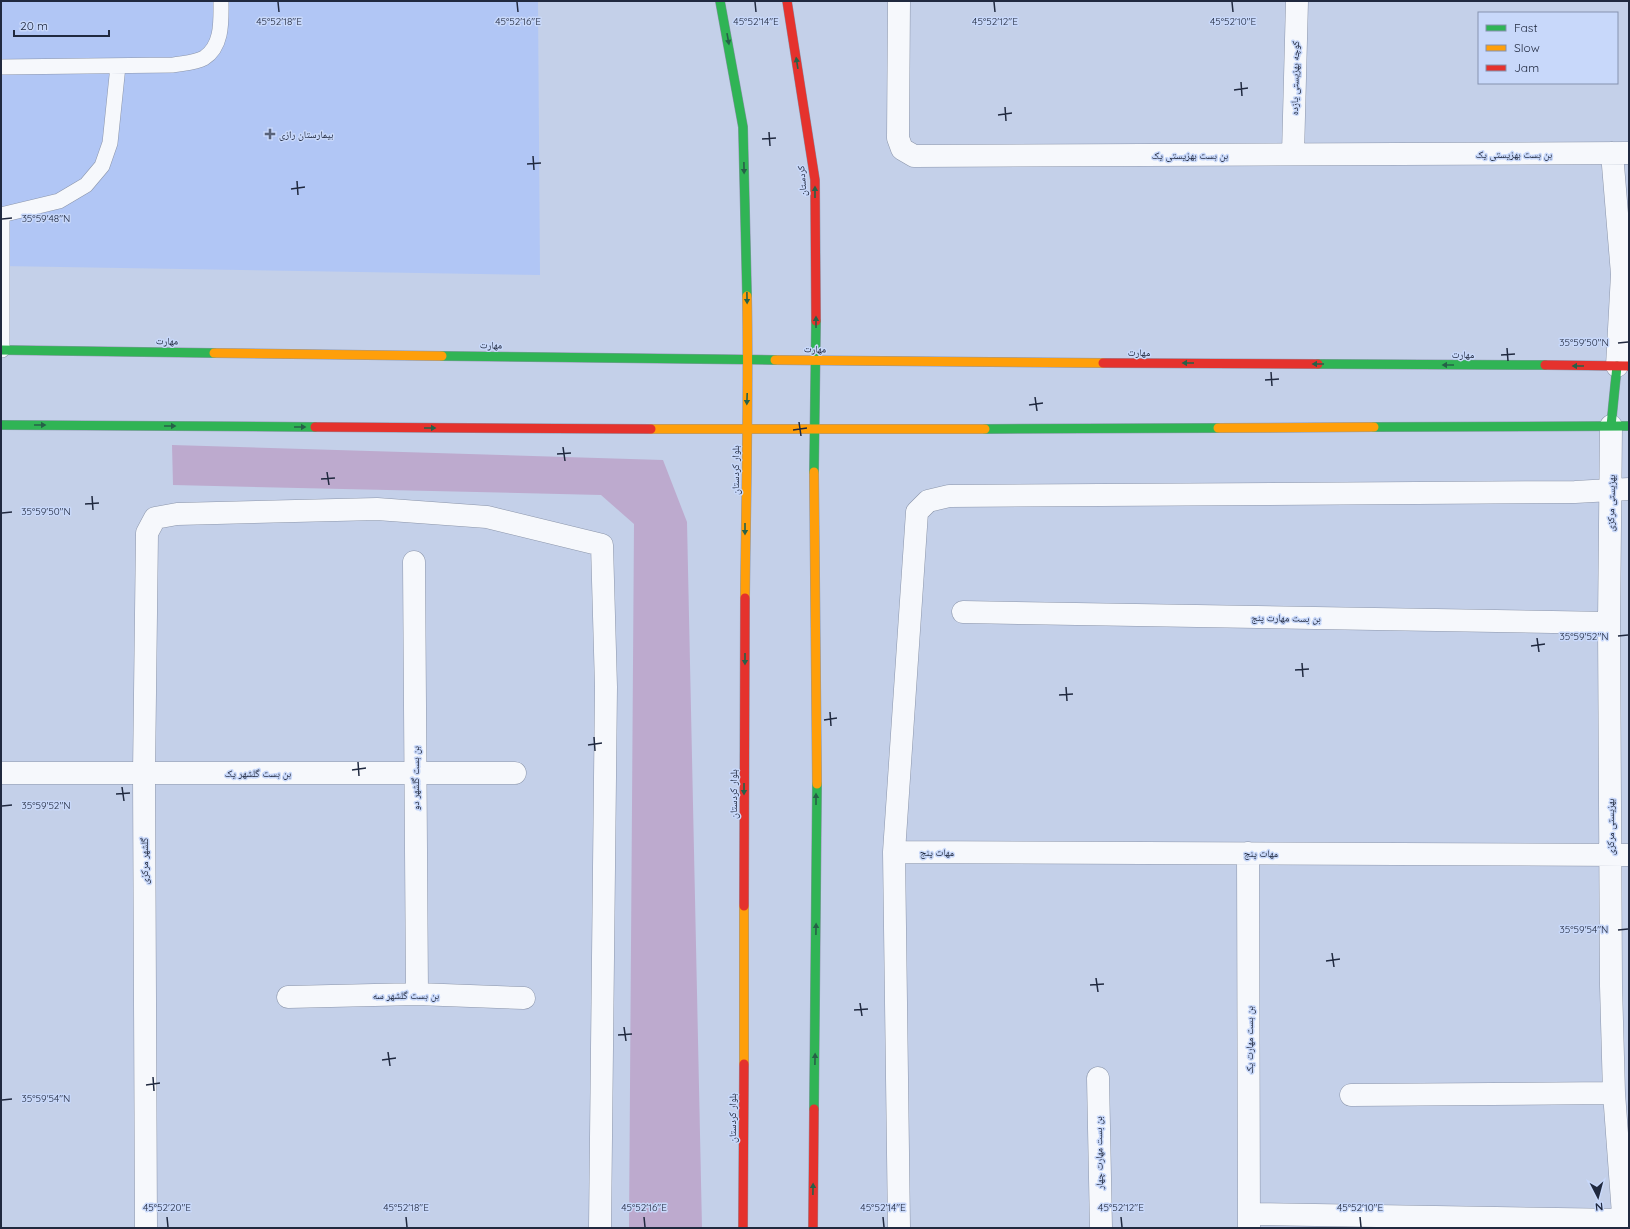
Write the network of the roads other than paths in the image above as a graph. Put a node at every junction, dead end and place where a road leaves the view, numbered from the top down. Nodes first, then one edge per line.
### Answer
1 (221, 1) edge
2 (720, 1) edge
3 (787, 1) edge
4 (899, 1) edge
5 (1297, 1) edge
6 (118, 66) junction
7 (1, 67) edge
8 (1620, 153) edge
9 (1293, 154) junction
10 (1, 215) edge
11 (2, 350) edge
12 (748, 360) junction
13 (816, 360) junction
14 (1623, 366) edge
15 (1, 425) edge
16 (1620, 426) edge
17 (746, 430) junction
18 (814, 430) junction
19 (1620, 489) edge
20 (414, 562) dead end
21 (963, 612) dead end
22 (1609, 623) junction
23 (1, 773) edge
24 (144, 773) junction
25 (415, 773) junction
26 (515, 773) dead end
27 (894, 852) junction
28 (1248, 853) junction
29 (1620, 855) edge
30 (417, 994) junction
31 (288, 997) dead end
32 (524, 998) dead end
33 (1098, 1078) dead end
34 (1619, 1080) edge
35 (1351, 1095) dead end
36 (1249, 1221) edge
37 (1624, 1224) edge
38 (146, 1228) edge
39 (600, 1228) edge
40 (743, 1228) edge
41 (813, 1228) edge
42 (899, 1228) edge
43 (1101, 1228) edge

1 - 6 lane
2 -> 12 main road
13 -> 3 main road, کردستان
4 - 9 street, بن بست بهزیستی یک
5 - 9 street, کوچه بهزیستی یازده
6 - 7 lane
6 - 10 lane
8 - 9 street, بن بست بهزیستی یک
8 - 14 street
10 - 11 lane
11 - 12 main road, مهارت
12 - 13 main road, مهارت
12 -> 17 main road, بلوار کردستان
14 -> 13 main road, مهارت
13 - 18 main road
14 - 16 main road
15 -> 17 main road
16 - 18 main road
16 - 19 street, بهزیستی مرکزی
17 - 18 main road
17 -> 40 main road, بلوار کردستان
41 -> 18 main road
19 - 22 street, بهزیستی مرکزی
19 - 27 street
20 - 25 street, بن بست گلشهر دو
21 - 22 street, بن بست مهارت پنج
22 - 29 street, بهزیستی مرکزی
23 - 24 street, بن بست گلشهر یک
24 - 25 street, بن بست گلشهر یک
24 - 38 street, گلشهر مرکزی
24 - 39 street, گلشهر مرکزی
25 - 26 street, بن بست گلشهر یک
25 - 30 street, بن بست گلشهر دو
27 - 28 street, مهات پنج
27 - 42 street
28 - 29 street, مهات پنج
28 - 36 street, بن بست مهارت یک
29 - 34 street, بهزیستی مرکزی
30 - 31 street, بن بست گلشهر سه
30 - 32 street, بن بست گلشهر سه
33 - 43 street, بن بست مهارت چهار
34 - 35 street
34 - 37 street, بهزیستی مرکزی
36 - 37 street

